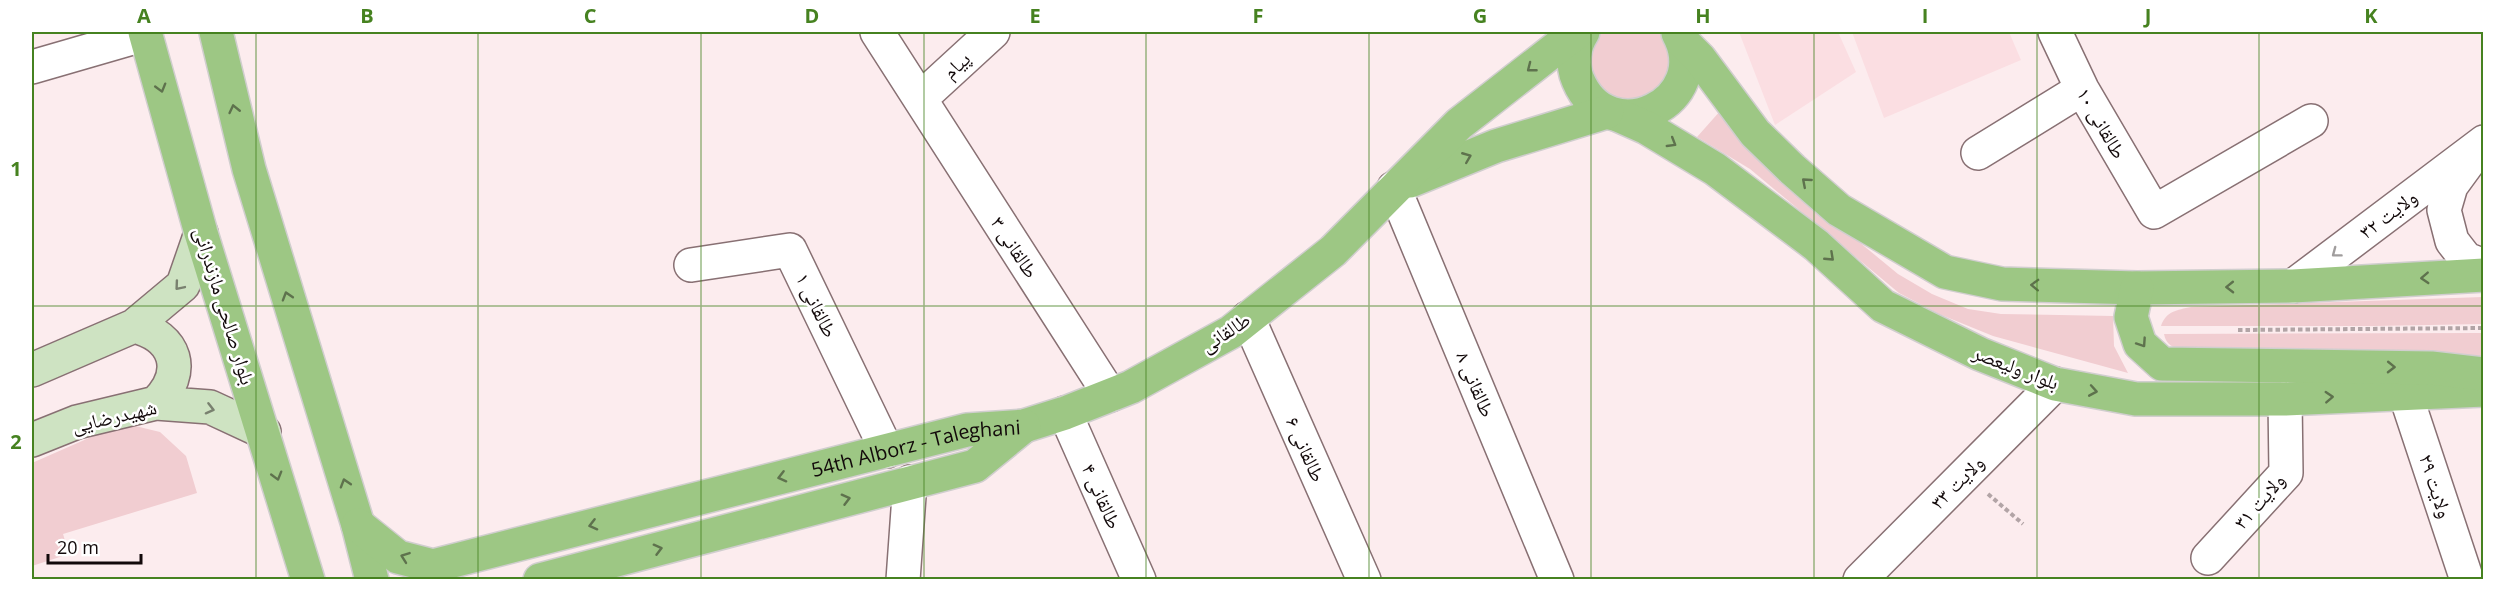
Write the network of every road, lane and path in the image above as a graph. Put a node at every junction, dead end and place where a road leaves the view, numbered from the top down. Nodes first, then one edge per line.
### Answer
1 (216, 32) edge
2 (877, 32) edge
3 (993, 32) edge
4 (1577, 32) edge
5 (1583, 32) edge
6 (2055, 32) edge
7 (145, 33) edge
8 (1680, 37) edge
9 (32, 67) edge
10 (2082, 89) junction
11 (920, 99) junction
12 (1614, 114) junction
13 (2311, 121) dead end
14 (2484, 143) edge
15 (1978, 153) dead end
16 (1394, 188) junction
17 (201, 233) junction
18 (691, 265) dead end
19 (2484, 266) edge
20 (2484, 275) edge
21 (2293, 286) junction
22 (2137, 288) junction
23 (1248, 318) junction
24 (134, 326) junction
25 (2484, 328) edge
26 (2235, 330) dead end
27 (32, 370) edge
28 (2484, 374) edge
29 (2055, 384) junction
30 (2484, 390) edge
31 (2405, 393) junction
32 (1110, 395) junction
33 (2285, 399) junction
34 (156, 403) junction
35 (1065, 413) junction
36 (1024, 426) junction
37 (264, 432) junction
38 (32, 440) edge
39 (887, 451) junction
40 (1964, 475) junction
41 (910, 482) junction
42 (2023, 524) dead end
43 (358, 525) junction
44 (2208, 558) dead end
45 (443, 570) edge
46 (308, 579) edge
47 (372, 579) edge
48 (540, 579) edge
49 (903, 579) edge
50 (1139, 579) edge
51 (1364, 579) edge
52 (1557, 579) edge
53 (1860, 579) edge
54 (2467, 579) edge

43 -> 1 main road
2 - 11 street, طالقانی ۳
3 - 11 street, پیام
4 -> 16 main road, طالقانی
5 - 12 main road, بلوار ولیعصر
6 - 10 street, طالقانی ۱۰
7 - 9 street
7 -> 17 main road, بلوار صالحی مازندرانی
8 - 12 main road, طالقانی
22 -> 8 main road
10 - 13 street, طالقانی ۱۰
10 - 15 street
11 - 32 street, طالقانی ۳
16 -> 12 main road, طالقانی
12 -> 29 main road, بلوار ولیعصر
14 - 19 street
14 -> 21 street, ولایت ۳۲
16 - 23 main road, طالقانی
16 - 52 street, طالقانی ۸
17 -> 24 main road
17 - 37 main road, بلوار صالحی مازندرانی
18 - 39 street, طالقانی ۱
20 -> 21 main road
21 -> 22 main road
22 -> 28 main road
23 - 32 main road, طالقانی
23 - 51 street, طالقانی ۶
24 - 27 main road
24 - 34 main road
25 - 26 path
29 -> 33 main road, بلوار ولیعصر
29 - 40 street, ولایت ٣۳
30 - 31 main road, بلوار ولیعصر
33 -> 31 main road, بلوار ولیعصر
31 - 54 street, ولایت ٢٩
32 - 35 main road, طالقانی
33 - 44 street, ولایت ۳۱
34 -> 37 main road, شهیدرضایی
34 - 38 main road, شهیدرضایی
35 - 36 main road, طالقانی
35 - 50 street, طالقانی ۴
36 - 39 main road, 54th Alborz - Taleghani
36 - 41 main road, 54th Alborz - Taleghani
37 -> 46 main road, بلوار صالحی مازندرانی
39 -> 45 main road, 54th Alborz - Taleghani
40 - 42 path
40 - 53 street, ولایت ٣۳
48 -> 41 main road, 54th Alborz - Taleghani
41 - 49 street
45 -> 43 main road, 54th Alborz - Taleghani
43 - 47 main road

